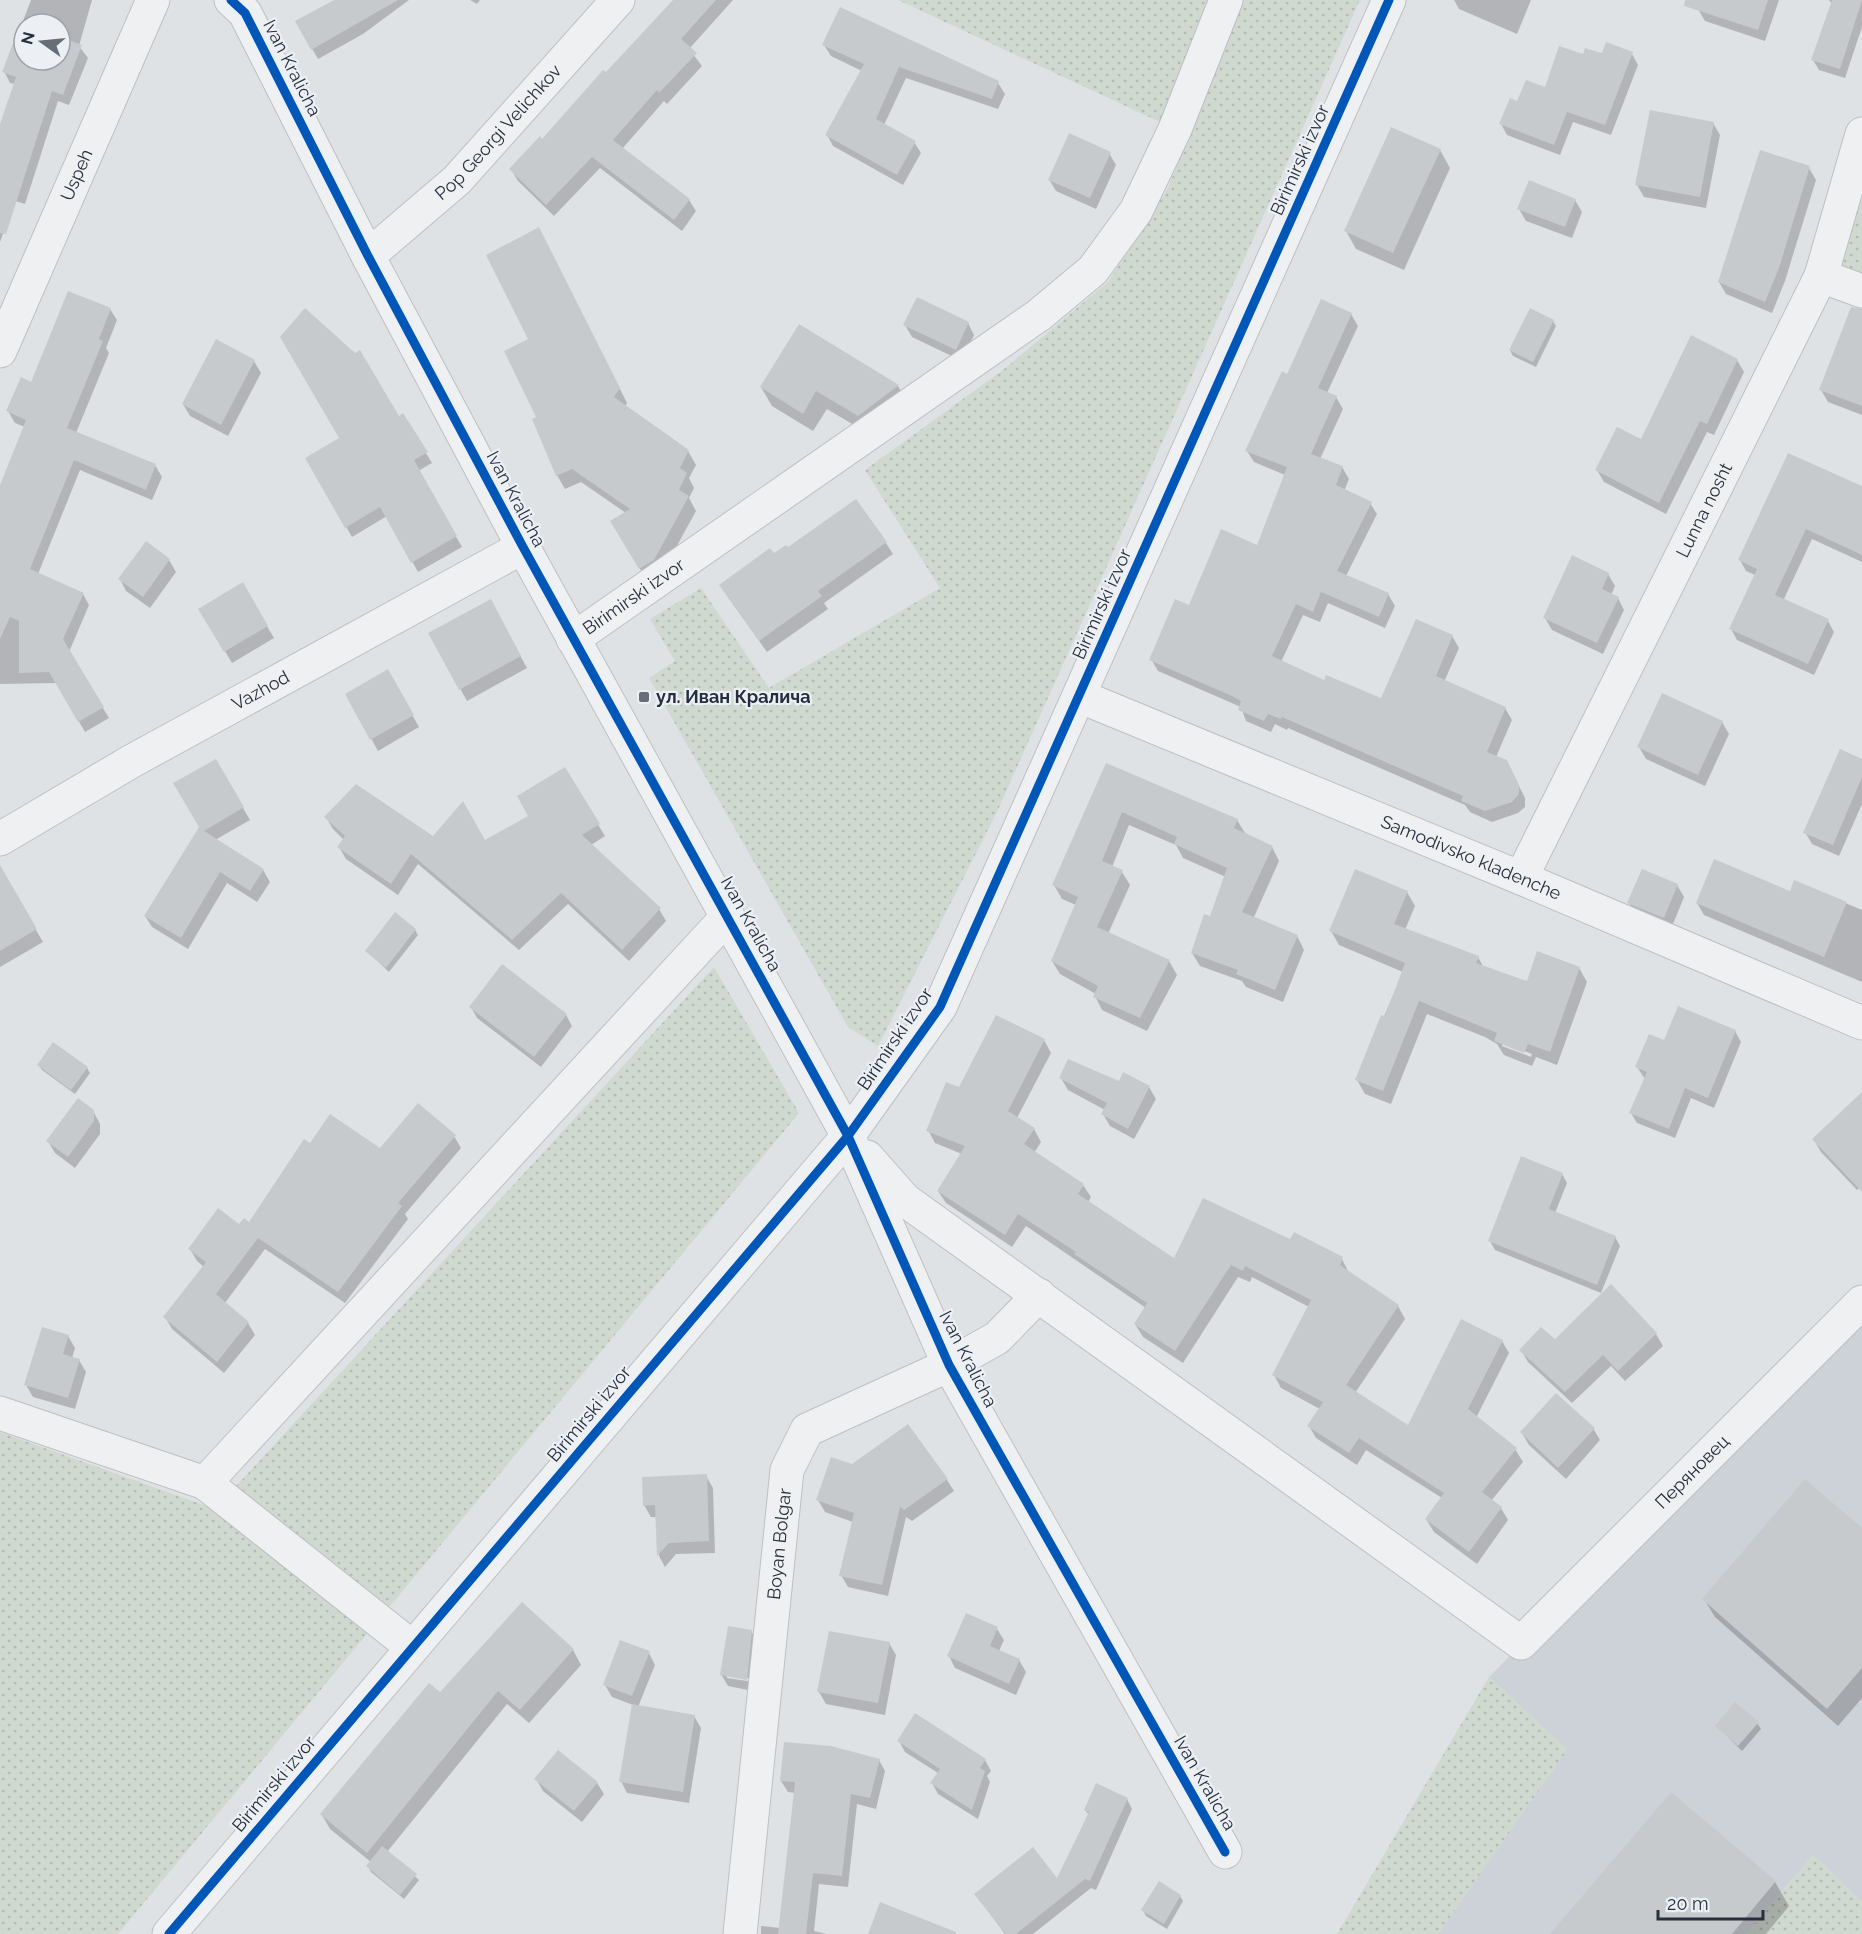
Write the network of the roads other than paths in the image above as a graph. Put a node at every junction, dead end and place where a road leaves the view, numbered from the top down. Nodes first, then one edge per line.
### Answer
1 (153, 0) edge
2 (618, 0) edge
3 (1226, 0) edge
4 (1389, 0) edge
5 (242, 4) edge
6 (1862, 134) edge
7 (368, 256) junction
8 (1821, 276) junction
9 (1862, 291) edge
10 (0, 351) edge
11 (523, 547) junction
12 (573, 639) junction
13 (1079, 696) junction
14 (0, 839) edge
15 (1521, 878) junction
16 (728, 916) junction
17 (1862, 1023) edge
18 (848, 1136) junction
19 (1040, 1295) junction
20 (1862, 1302) edge
21 (949, 1365) junction
22 (0, 1413) edge
23 (205, 1483) junction
24 (1521, 1643) joint
25 (412, 1647) junction
26 (1225, 1852) dead end
27 (168, 1934) edge
28 (740, 1934) edge

1 - 10 street, Uspeh
2 - 7 street, Pop Georgi Velichkov
3 - 12 street, Birimirski izvor
4 - 13 street, Birimirski izvor
5 - 7 street, Ivan Kralicha
6 - 8 street, Lunna nosht
7 - 11 street, Ivan Kralicha
8 - 9 street
8 - 15 street, Lunna nosht
11 - 12 street, Ivan Kralicha
11 - 14 street, Vazhod
12 - 16 street, Ivan Kralicha
13 - 15 street, Samodivsko kladenche
13 - 18 street, Birimirski izvor
15 - 17 street, Samodivsko kladenche
16 - 18 street, Ivan Kralicha
16 - 23 street
18 - 19 street, Ivan Kralicha
18 - 21 street, Ivan Kralicha
18 - 25 street, Birimirski izvor
19 - 21 street, Boyan Bolgar
19 - 24 street, Ivan Kralicha
20 - 24 street, Перяновец
21 - 26 street, Ivan Kralicha
21 - 28 street, Boyan Bolgar
22 - 23 street
23 - 25 street
25 - 27 street, Birimirski izvor

